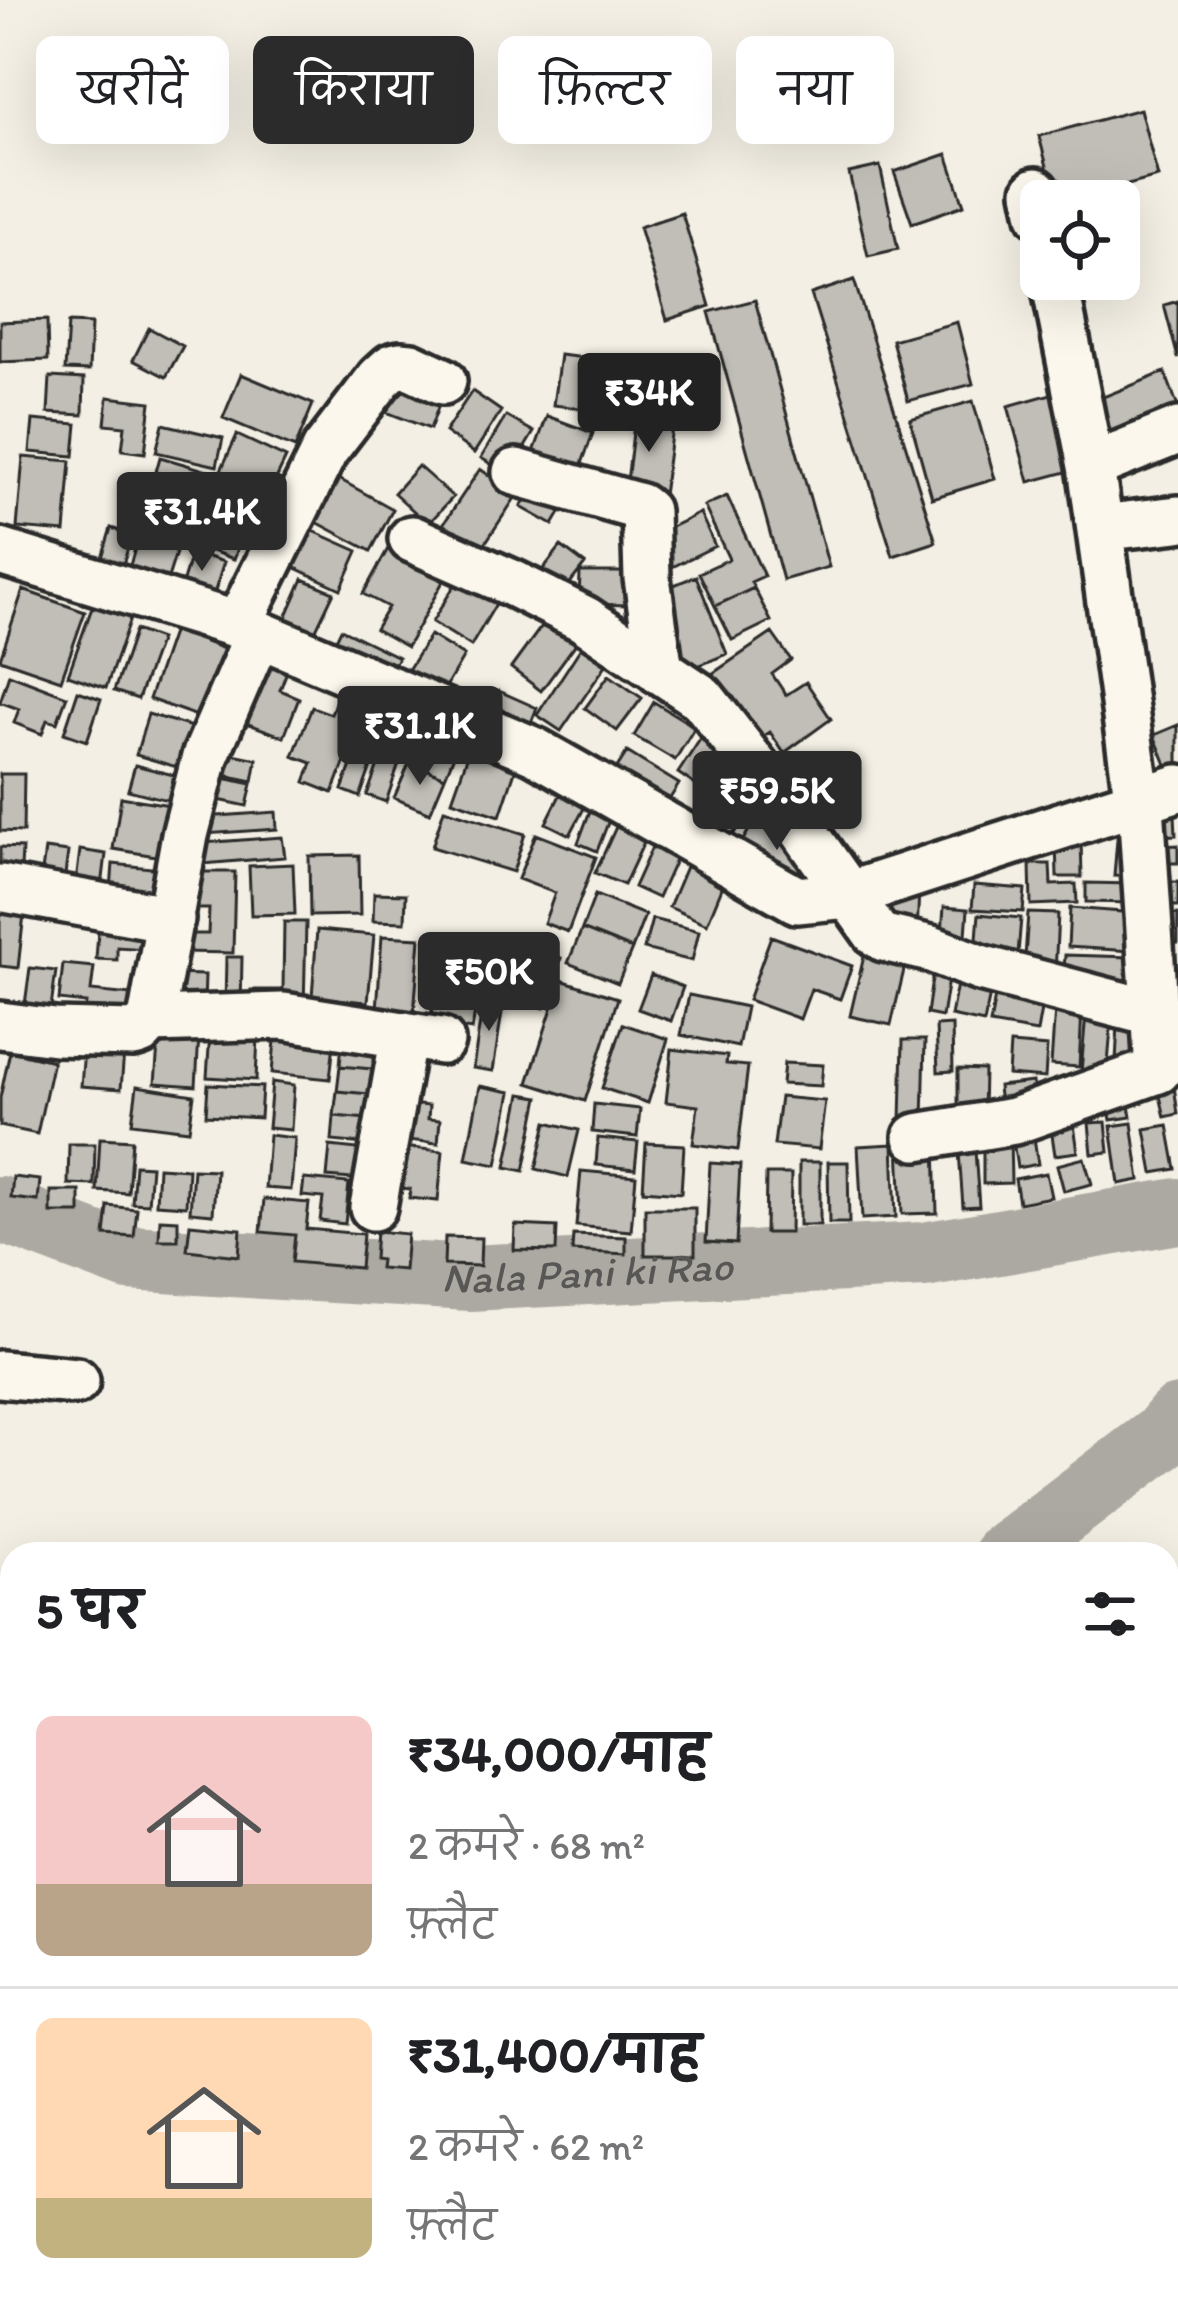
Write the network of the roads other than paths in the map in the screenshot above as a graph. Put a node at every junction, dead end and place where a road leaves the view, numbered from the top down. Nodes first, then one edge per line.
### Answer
1 (1058, 300) edge
2 (442, 381) dead end
3 (1178, 431) edge
4 (1091, 466) junction
5 (516, 472) dead end
6 (1178, 519) edge
7 (1100, 528) junction
8 (412, 539) dead end
9 (0, 552) edge
10 (248, 630) junction
11 (660, 671) junction
12 (1158, 796) edge
13 (0, 888) edge
14 (848, 895) junction
15 (171, 919) junction
16 (1154, 1011) junction
17 (151, 1020) junction
18 (0, 1025) edge
19 (1168, 1068) edge
20 (917, 1137) dead end
21 (373, 1207) dead end
22 (0, 1374) edge
23 (76, 1381) dead end

1 - 4 street
2 - 10 street
3 - 4 street
4 - 7 street
5 - 11 street
6 - 7 street
7 - 12 street
8 - 11 street
9 - 10 street
10 - 14 street
10 - 15 street
11 - 14 street
12 - 14 street
12 - 16 street
13 - 15 street
14 - 16 street
15 - 17 street
16 - 19 street
17 - 18 street
17 - 21 street
19 - 20 street
22 - 23 street

